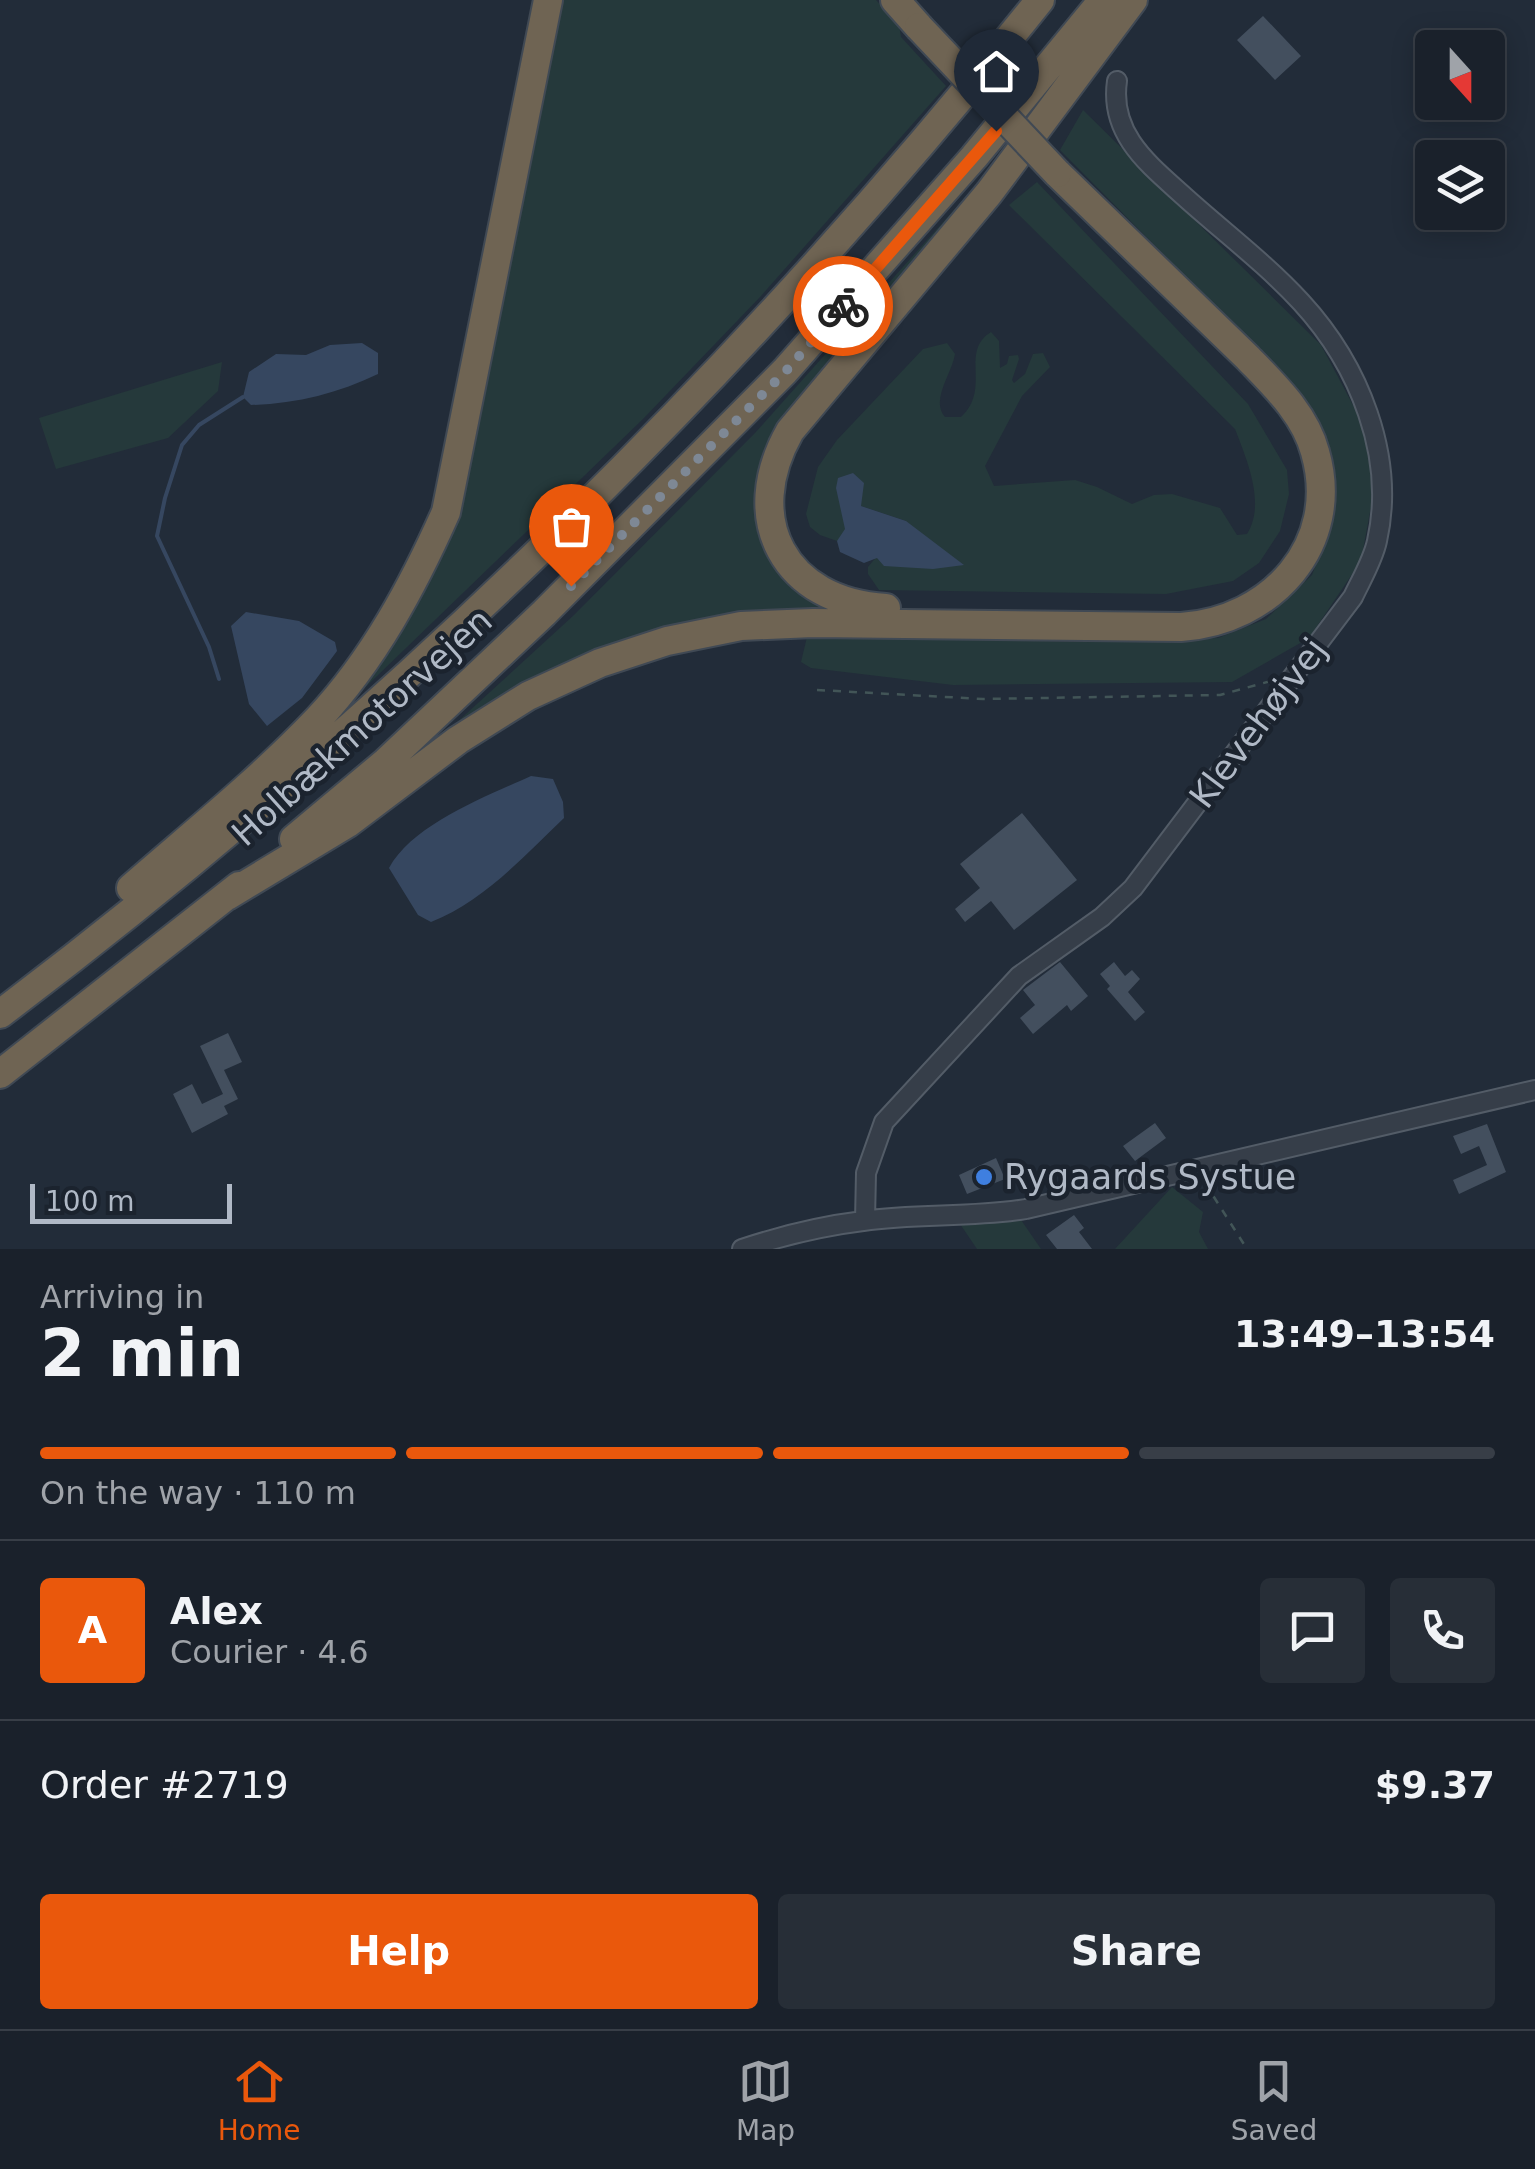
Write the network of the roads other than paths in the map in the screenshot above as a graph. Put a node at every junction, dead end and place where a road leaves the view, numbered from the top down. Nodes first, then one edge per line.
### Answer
1 (548, 0) edge
2 (896, 0) edge
3 (1040, 0) edge
4 (1102, 0) edge
5 (1133, 0) edge
6 (1116, 81) dead end
7 (1120, 236) junction
8 (227, 896) junction
9 (2, 1013) edge
10 (0, 1074) edge
11 (1535, 1090) edge
12 (865, 1220) junction
13 (742, 1249) edge

1 - 9 highway
2 - 7 highway, bridge
3 - 9 highway, Holbækmotorvejen
4 - 8 highway, Holbækmotorvejen
5 - 7 highway
6 - 12 street, Klevehøjvej
7 - 8 highway
8 - 10 highway, Holbækmotorvejen
11 - 12 street
12 - 13 street

